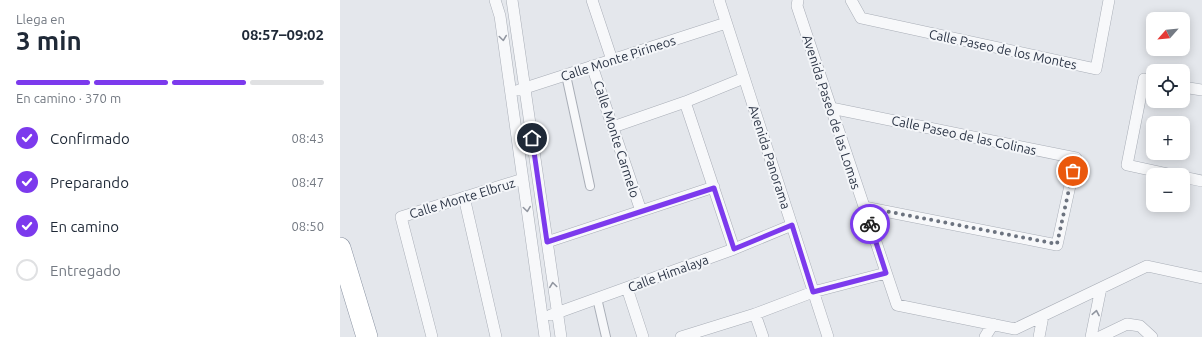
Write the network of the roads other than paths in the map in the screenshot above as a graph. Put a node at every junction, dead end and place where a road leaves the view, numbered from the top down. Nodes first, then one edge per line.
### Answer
1 (496, 0) edge
2 (512, 0) edge
3 (592, 0) edge
4 (719, 0) edge
5 (798, 0) edge
6 (851, 0) edge
7 (1109, 0) edge
8 (726, 23) junction
9 (612, 60) junction
10 (592, 66) junction
11 (566, 74) junction
12 (744, 78) junction
13 (525, 88) junction
14 (1190, 88) edge
15 (1202, 90) edge
16 (510, 92) junction
17 (1146, 92) edge
18 (685, 102) junction
19 (831, 108) junction
20 (613, 127) junction
21 (1146, 169) edge
22 (1190, 178) edge
23 (523, 179) junction
24 (1202, 181) edge
25 (590, 186) dead end
26 (714, 188) junction
27 (464, 198) junction
28 (864, 207) junction
29 (641, 211) junction
30 (792, 225) junction
31 (547, 242) junction
32 (340, 248) edge
33 (734, 249) junction
34 (886, 273) junction
35 (1202, 278) edge
36 (340, 286) edge
37 (627, 288) junction
38 (1101, 288) junction
39 (813, 292) junction
40 (597, 298) junction
41 (557, 312) junction
42 (755, 314) junction
43 (1043, 316) junction
44 (542, 318) junction
45 (993, 324) junction
46 (354, 337) edge
47 (367, 337) edge
48 (432, 337) edge
49 (496, 337) edge
50 (545, 337) edge
51 (560, 337) edge
52 (606, 337) edge
53 (642, 337) edge
54 (681, 337) edge
55 (763, 337) edge
56 (828, 337) edge
57 (985, 337) edge
58 (1039, 337) edge
59 (1091, 337) edge
60 (1100, 337) edge
61 (1152, 337) edge

1 -> 16 street
2 - 13 street
3 - 9 street, Calle Monte Carmelo
4 - 8 street, Avenida Panorama
5 - 19 street, Avenida Paseo de las Lomas
6 - 7 street, Calle Paseo de los Montes
8 - 9 street, Calle Monte Pirineos
8 - 12 street, Avenida Panorama
9 - 10 street, Calle Monte Pirineos
10 - 11 street, Calle Monte Pirineos
10 - 20 street, Calle Monte Carmelo
11 - 13 street, Calle Monte Pirineos
11 - 25 street
12 - 18 street
12 - 30 street, Avenida Panorama
13 - 16 street, Calle Monte Pirineos
13 - 31 street
14 - 15 street
16 - 23 street
17 - 21 street
18 - 20 street
18 - 26 street
19 - 28 street, Avenida Paseo de las Lomas
19 - 28 street, Calle Paseo de las Colinas
20 - 29 street, Calle Monte Carmelo
22 - 24 street
23 - 27 street, Calle Monte Elbruz
23 -> 44 street
26 - 29 street
26 - 33 street
27 - 48 street, Calle Monte Elbruz
27 - 49 street
28 - 34 street, Avenida Paseo de las Lomas
29 - 31 street
30 - 33 street, Calle Himalaya
30 - 39 street, Avenida Panorama
41 -> 31 street
32 - 47 highway
33 - 37 street, Calle Himalaya
34 - 39 street
34 - 45 street, Avenida Paseo de las Lomas
35 - 38 street, Avenida Paseo de las Lomas
36 - 46 highway
37 - 40 street, Calle Himalaya
37 - 53 street
38 - 43 street, Avenida Paseo de las Lomas
59 -> 38 street
39 - 42 street
39 - 56 street, Avenida Panorama
40 - 41 street, Calle Himalaya
40 - 52 street
41 - 44 street, Calle Himalaya
41 - 51 street
42 - 54 street
42 - 55 street
43 - 45 street, Avenida Paseo de las Lomas
43 - 58 street
44 - 50 street
45 - 57 street
60 - 61 street

